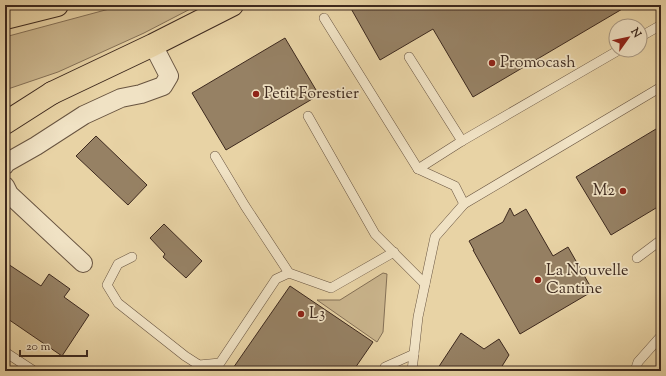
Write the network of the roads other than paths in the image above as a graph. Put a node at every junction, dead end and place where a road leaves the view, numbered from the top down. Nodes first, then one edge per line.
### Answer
1 (57, 5) edge
2 (232, 5) edge
3 (5, 18) edge
4 (324, 18) dead end
5 (661, 25) edge
6 (648, 32) edge
7 (153, 45) junction
8 (608, 56) edge
9 (409, 57) dead end
10 (661, 87) edge
11 (52, 93) junction
12 (5, 108) edge
13 (308, 116) dead end
14 (5, 124) edge
15 (462, 141) junction
16 (215, 156) dead end
17 (5, 165) edge
18 (418, 170) junction
19 (5, 186) edge
20 (464, 204) junction
21 (661, 240) edge
22 (394, 252) junction
23 (132, 257) dead end
24 (637, 258) dead end
25 (83, 263) dead end
26 (289, 273) junction
27 (425, 284) junction
28 (661, 336) edge
29 (5, 352) edge
30 (414, 354) junction
31 (34, 371) edge
32 (383, 371) edge
33 (412, 371) edge
34 (635, 371) edge

1 - 3 main road
2 - 7 main road
4 - 18 lane
5 - 6 lane
7 - 11 main road
7 - 17 street
8 - 15 lane
9 - 15 lane
10 - 20 lane
11 - 12 main road
11 - 14 main road
13 - 22 lane
15 - 18 lane
16 - 26 lane
18 - 20 lane
19 - 25 street
20 - 27 lane
21 - 24 lane
22 - 26 lane
22 - 27 lane
23 - 26 lane
27 - 30 lane
28 - 34 lane
29 - 31 lane
30 - 32 lane
30 - 33 lane

